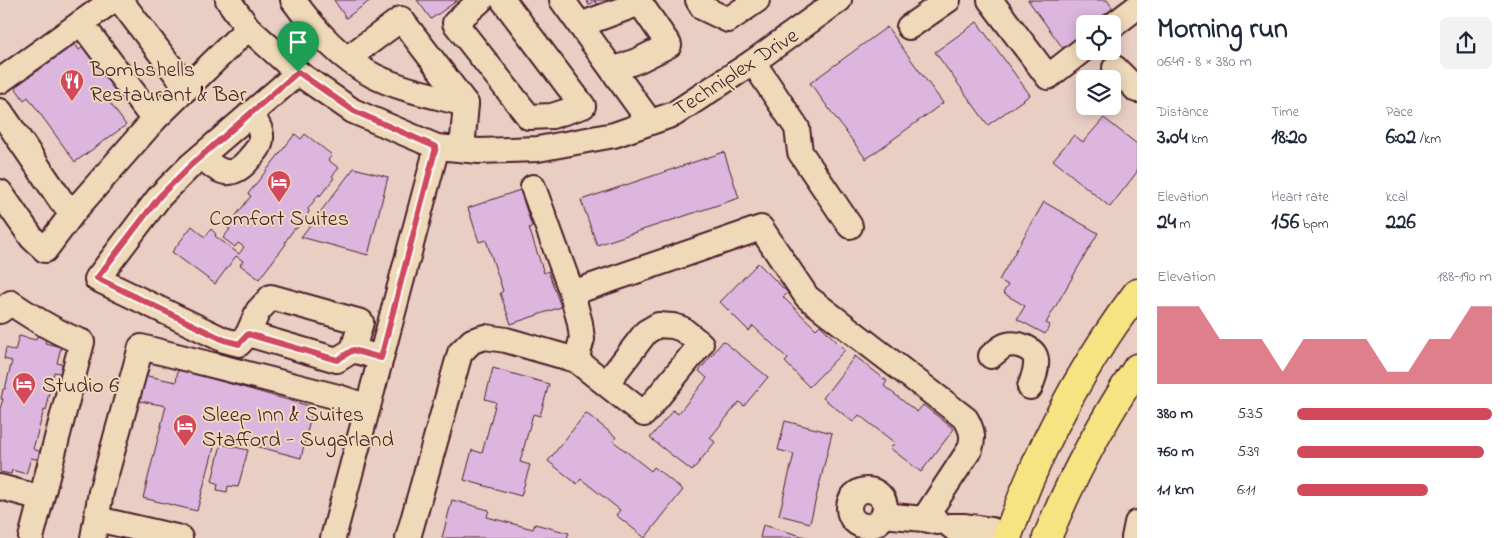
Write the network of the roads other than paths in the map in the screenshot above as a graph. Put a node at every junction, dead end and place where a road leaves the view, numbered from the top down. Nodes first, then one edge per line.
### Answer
1 (113, 0) edge
2 (120, 0) edge
3 (228, 0) edge
4 (293, 0) edge
5 (481, 0) edge
6 (503, 0) edge
7 (562, 0) edge
8 (698, 0) edge
9 (757, 0) edge
10 (839, 0) edge
11 (948, 0) edge
12 (990, 0) edge
13 (1137, 7) edge
14 (1121, 19) edge
15 (81, 23) junction
16 (580, 25) junction
17 (909, 27) dead end
18 (248, 28) junction
19 (1076, 55) edge
20 (348, 58) junction
21 (753, 62) junction
22 (1115, 68) dead end
23 (612, 70) junction
24 (298, 72) junction
25 (0, 81) edge
26 (187, 88) junction
27 (1137, 90) edge
28 (466, 104) junction
29 (0, 111) edge
30 (250, 114) junction
31 (154, 120) junction
32 (650, 122) junction
33 (436, 147) junction
34 (462, 149) junction
35 (202, 156) junction
36 (533, 187) dead end
37 (0, 192) edge
38 (75, 210) junction
39 (850, 226) dead end
40 (572, 293) junction
41 (1137, 293) edge
42 (0, 311) edge
43 (248, 334) junction
44 (353, 350) junction
45 (991, 356) dead end
46 (381, 358) junction
47 (576, 360) junction
48 (1137, 368) edge
49 (606, 384) dead end
50 (1030, 387) dead end
51 (368, 406) junction
52 (0, 487) edge
53 (41, 498) junction
54 (924, 519) junction
55 (1137, 523) edge
56 (95, 528) edge
57 (870, 528) edge
58 (958, 532) edge
59 (31, 538) edge
60 (180, 538) edge
61 (333, 538) edge
62 (408, 538) edge
63 (1000, 538) edge
64 (1007, 538) edge
65 (1047, 538) edge
66 (1134, 538) edge

1 - 15 street
2 - 26 street
3 - 18 street, Techniplex Drive
4 - 20 street
5 - 6 street
7 - 16 street
8 - 9 street
10 - 21 street, Techniplex Drive
11 - 17 street
12 - 19 street
13 - 14 street
15 - 25 street
15 - 31 street
16 - 23 street
16 - 23 street
18 - 24 street, Techniplex Drive
18 - 26 street
20 - 28 street
20 - 28 street
21 - 32 street, Techniplex Drive
21 - 39 street
22 - 27 street
23 - 32 street
24 - 30 street
24 - 33 street, Techniplex Drive
26 - 31 street
28 - 34 street
29 - 38 street
30 - 35 street
30 - 35 street
31 - 38 street
32 - 34 street, Techniplex Drive
33 - 34 street, Techniplex Drive
33 - 46 street
35 - 43 street
36 - 40 street
37 - 38 street
40 - 47 street
40 - 54 street
41 - 64 main road
42 - 53 street
43 - 44 street
43 - 44 street
44 - 46 street
45 - 50 street
46 - 51 street
47 - 49 street
47 - 62 street
48 - 65 main road
51 - 56 street
51 - 61 street
52 - 53 street
53 - 59 street
54 - 57 street
54 - 58 street
55 - 66 street
56 - 60 street
58 - 63 street

